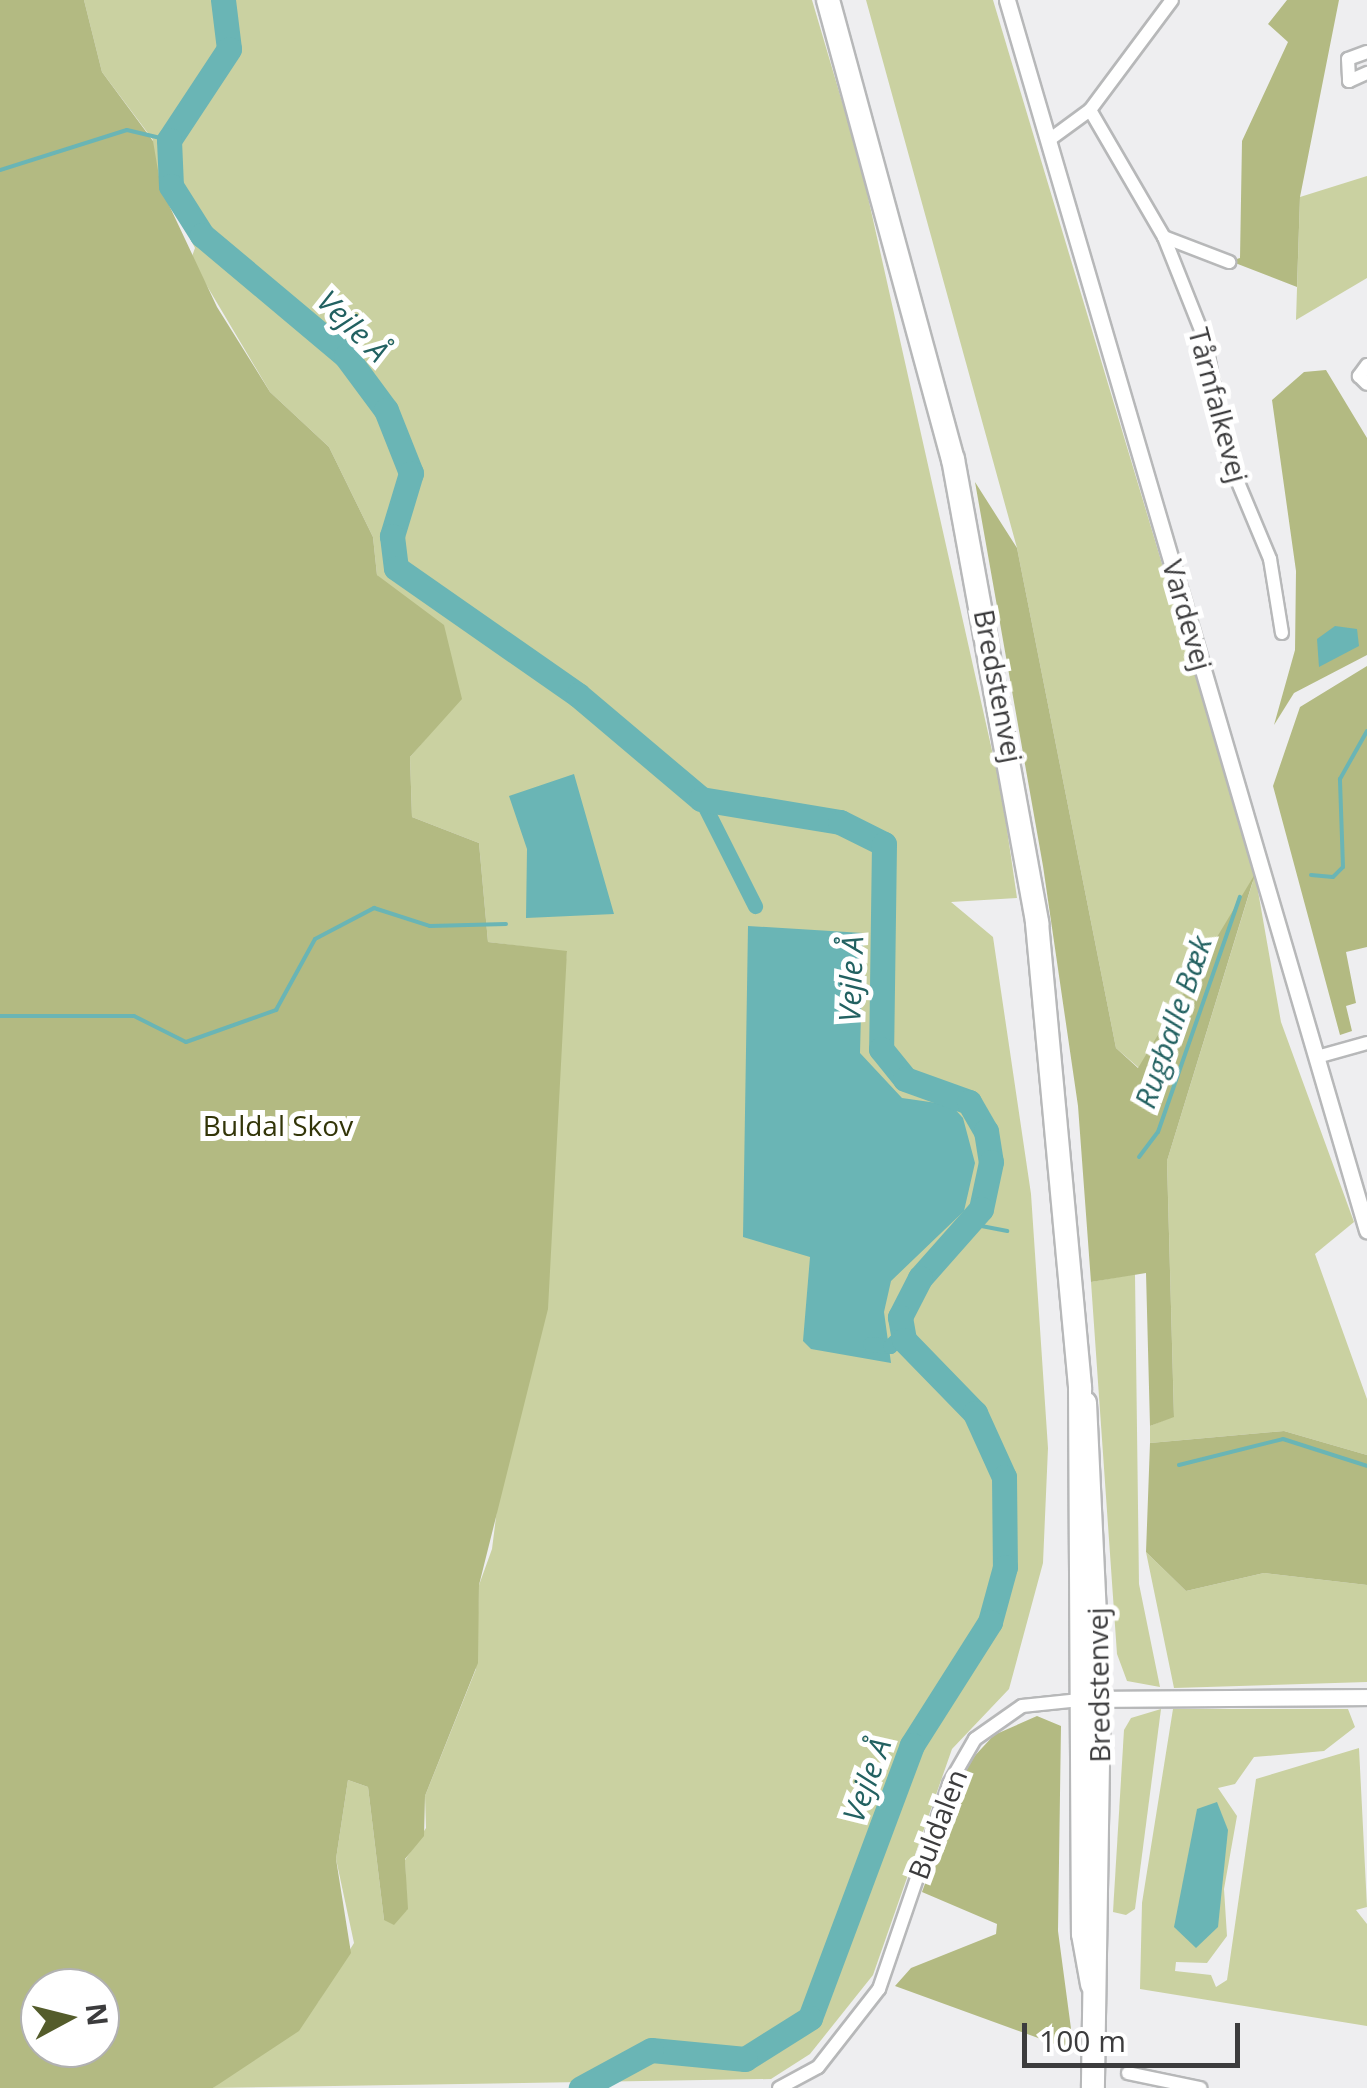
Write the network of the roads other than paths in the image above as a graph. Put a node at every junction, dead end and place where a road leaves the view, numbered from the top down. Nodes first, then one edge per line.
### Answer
1 (828, 0) edge
2 (1008, 0) edge
3 (1172, 0) edge
4 (1367, 52) edge
5 (1367, 73) edge
6 (1090, 110) junction
7 (1049, 140) junction
8 (1164, 237) junction
9 (1228, 262) dead end
10 (1367, 365) edge
11 (1367, 384) edge
12 (1282, 633) dead end
13 (1367, 1043) edge
14 (1316, 1057) junction
15 (1367, 1230) edge
16 (1367, 1696) edge
17 (1090, 1700) junction
18 (1128, 2074) dead end
19 (779, 2088) edge
20 (1093, 2088) edge
21 (1200, 2088) edge

1 - 17 highway, Bredstenvej
2 - 7 street, Vardevej
3 - 6 street
4 - 5 street
6 - 7 street
6 - 8 street, Tårnfalkevej
7 - 14 street, Vardevej
8 - 9 street
8 - 12 street, Tårnfalkevej
10 - 11 street
13 - 14 street
14 - 15 street, Vardevej
16 - 17 street, Buldalen
17 - 19 street, Buldalen
17 - 20 highway, Bredstenvej
18 - 21 street

